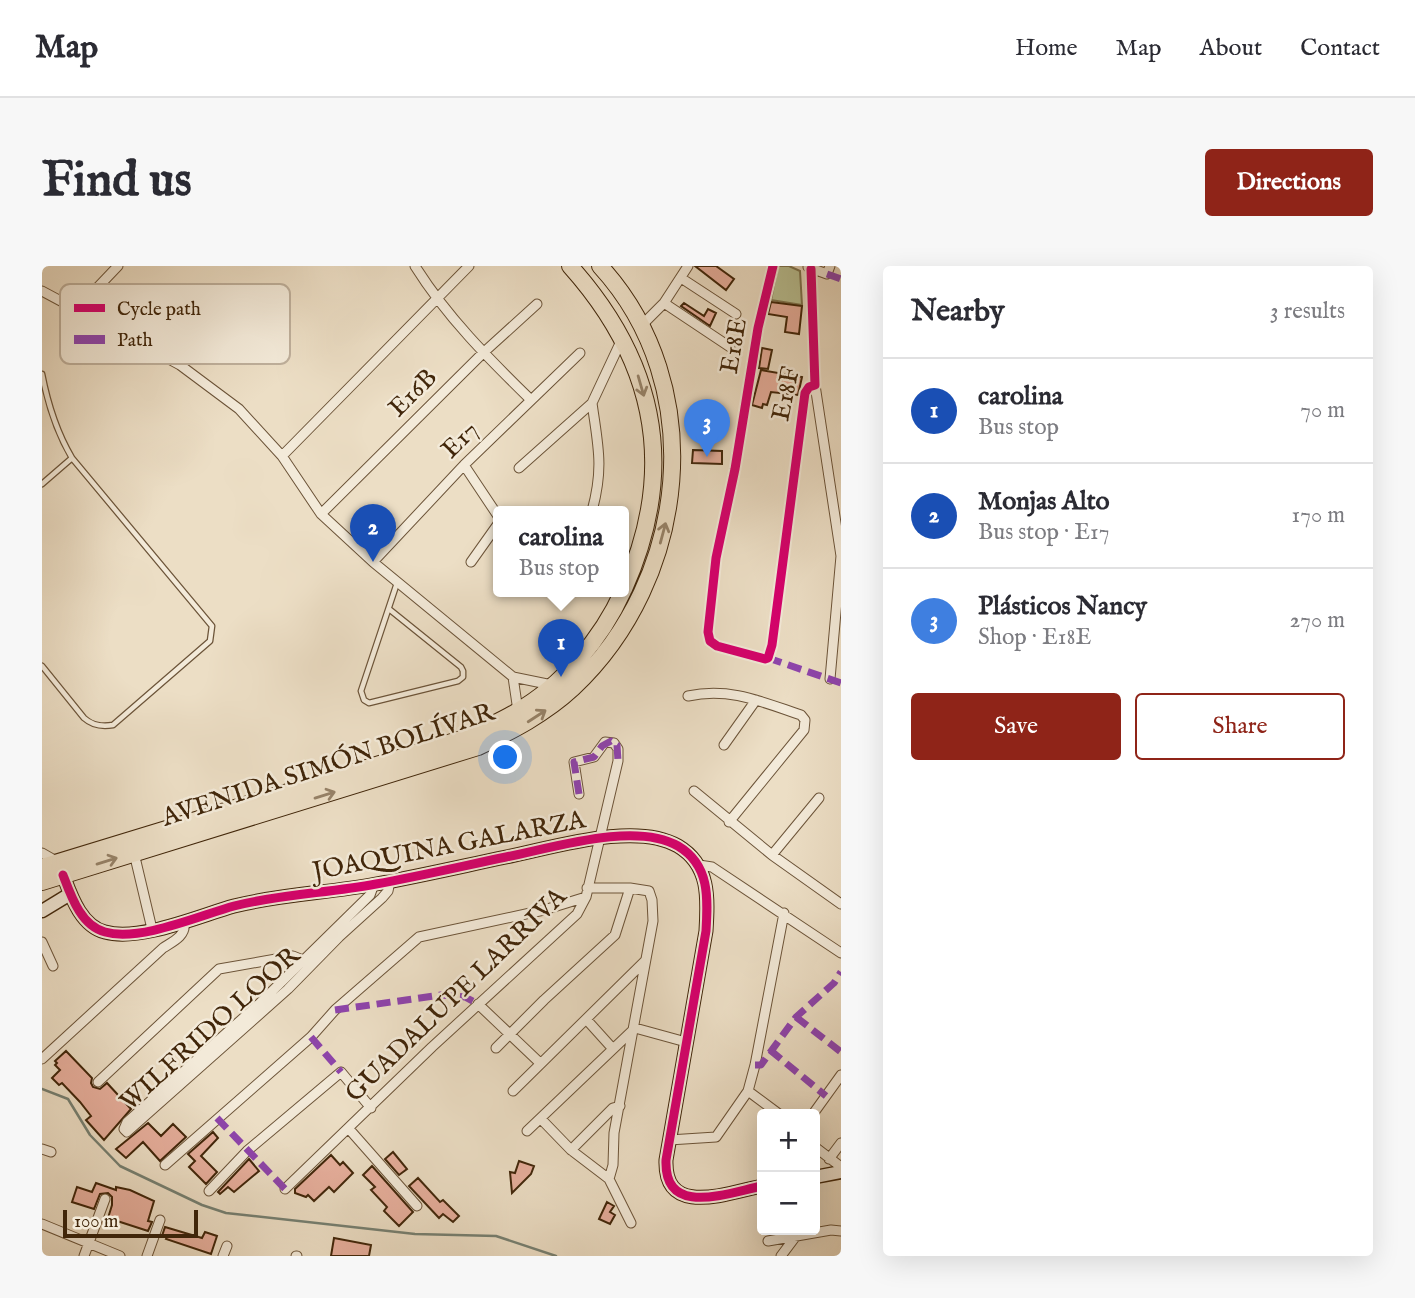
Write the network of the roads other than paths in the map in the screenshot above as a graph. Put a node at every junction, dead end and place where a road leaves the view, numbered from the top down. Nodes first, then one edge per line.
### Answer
1 (118, 266) edge
2 (415, 266) edge
3 (470, 266) edge
4 (570, 266) edge
5 (600, 266) edge
6 (688, 266) edge
7 (773, 266) edge
8 (808, 267) edge
9 (829, 270) edge
10 (681, 278) junction
11 (101, 284) edge
12 (42, 291) edge
13 (437, 300) junction
14 (60, 301) edge
15 (664, 303) junction
16 (537, 304) dead end
17 (736, 314) dead end
18 (642, 325) junction
19 (622, 337) junction
20 (730, 348) dead end
21 (580, 352) dead end
22 (483, 353) junction
23 (178, 364) edge
24 (42, 374) edge
25 (815, 385) junction
26 (531, 400) junction
27 (592, 403) junction
28 (282, 456) junction
29 (72, 458) junction
30 (464, 465) junction
31 (519, 468) dead end
32 (42, 484) edge
33 (593, 506) edge
34 (493, 510) edge
35 (321, 514) junction
36 (839, 522) edge
37 (786, 527) joint
38 (493, 531) edge
39 (373, 562) junction
40 (471, 562) dead end
41 (629, 572) edge
42 (397, 582) junction
43 (618, 597) edge
44 (389, 609) junction
45 (42, 666) edge
46 (513, 677) junction
47 (830, 679) dead end
48 (552, 685) junction
49 (688, 696) dead end
50 (756, 700) junction
51 (517, 712) junction
52 (724, 745) dead end
53 (694, 791) dead end
54 (579, 794) dead end
55 (819, 798) dead end
56 (729, 822) junction
57 (598, 839) junction
58 (42, 853) edge
59 (134, 853) junction
60 (772, 855) junction
61 (699, 865) junction
62 (54, 868) edge
63 (390, 881) junction
64 (42, 882) edge
65 (374, 884) junction
66 (630, 888) junction
67 (586, 892) junction
68 (70, 894) junction
69 (841, 904) edge
70 (42, 911) edge
71 (784, 914) junction
72 (184, 924) junction
73 (152, 929) junction
74 (42, 942) edge
75 (841, 954) edge
76 (303, 960) junction
77 (645, 961) junction
78 (53, 966) dead end
79 (478, 1004) junction
80 (586, 1019) junction
81 (635, 1028) junction
82 (511, 1034) junction
83 (686, 1042) junction
84 (496, 1048) dead end
85 (614, 1049) junction
86 (42, 1059) edge
87 (540, 1063) junction
88 (841, 1075) edge
89 (97, 1082) dead end
90 (513, 1091) dead end
91 (748, 1091) junction
92 (620, 1105) junction
93 (371, 1108) junction
94 (772, 1109) edge
95 (817, 1109) edge
96 (541, 1119) junction
97 (349, 1129) junction
98 (527, 1131) dead end
99 (669, 1140) junction
100 (841, 1143) edge
101 (571, 1150) junction
102 (820, 1151) edge
103 (830, 1159) junction
104 (165, 1165) dead end
105 (841, 1169) edge
106 (820, 1175) edge
107 (609, 1179) junction
108 (757, 1187) edge
109 (285, 1189) dead end
110 (209, 1191) dead end
111 (105, 1199) dead end
112 (417, 1206) dead end
113 (160, 1220) dead end
114 (631, 1223) dead end
115 (42, 1224) edge
116 (841, 1231) edge
117 (796, 1236) junction
118 (768, 1241) dead end
119 (89, 1243) junction
120 (84, 1256) edge
121 (120, 1256) edge
122 (147, 1256) edge
123 (781, 1256) edge

1 - 11 street
2 - 13 street
3 - 13 street
4 - 19 highway, AVENIDA SIMÓN BOLÍVAR
5 - 18 highway, AVENIDA SIMÓN BOLÍVAR
6 - 10 street
7 - 37 street, E18E
8 - 9 street
8 - 25 street, E18F
10 - 15 street
10 - 17 street
12 - 14 street
13 - 22 street
13 - 28 street
15 - 18 street
15 - 20 street
16 - 22 street, E16B
59 -> 18 highway, AVENIDA SIMÓN BOLÍVAR
19 - 27 street
19 -> 41 highway, AVENIDA SIMÓN BOLÍVAR
21 - 26 street, E17
22 - 26 street
22 - 35 street, E16B
23 - 28 street
24 - 29 lane
25 - 36 street
25 - 37 street, E18F
26 - 30 street, E17
27 - 31 street
27 - 33 street
28 - 35 street
29 - 32 lane
29 - 45 lane
30 - 34 street
30 - 39 street, E17
35 - 39 street
36 - 47 street
38 - 40 street
39 - 42 street
42 - 44 lane
42 - 46 street
43 - 48 highway, AVENIDA SIMÓN BOLÍVAR
44 - 44 lane
46 - 48 street
46 - 51 street
48 - 51 highway, AVENIDA SIMÓN BOLÍVAR
49 - 50 street
50 - 52 street
50 - 56 street
51 - 62 highway, AVENIDA SIMÓN BOLÍVAR
53 - 56 street
54 - 57 street, GUADALUPE LARRIVA
55 - 60 street
56 - 60 street
57 - 61 street, JOAQUINA GALARZA
57 - 63 street, JOAQUINA GALARZA
57 - 67 street, GUADALUPE LARRIVA
58 - 62 street
62 -> 59 highway, AVENIDA SIMÓN BOLÍVAR
59 - 73 street
60 - 69 street
61 - 71 street
61 - 83 street
62 - 64 highway, AVENIDA SIMÓN BOLÍVAR
62 - 68 street, JOAQUINA GALARZA
63 - 65 street, JOAQUINA GALARZA
63 - 76 street, WILFRIDO LOOR
65 - 72 street, JOAQUINA GALARZA
65 - 76 street, WILFRIDO LOOR
66 - 67 street
66 - 77 street
66 - 82 street
67 - 79 street, GUADALUPE LARRIVA
67 - 104 street
68 - 70 street
68 - 73 street, JOAQUINA GALARZA
71 - 75 street
71 - 91 street
72 - 73 street, JOAQUINA GALARZA
72 - 86 street
74 - 78 street
76 - 89 street
77 - 80 street
77 - 81 street
79 - 82 street
79 - 93 street, GUADALUPE LARRIVA
80 - 85 street
80 - 87 street
81 - 83 street
81 - 85 street
81 - 92 street
82 - 84 street
82 - 87 street
83 - 99 street
85 - 96 street
87 - 90 street
88 - 95 street
91 - 94 street
91 - 99 street
92 - 101 street
92 - 107 street
93 - 97 street, GUADALUPE LARRIVA
93 - 110 street
96 - 98 street
96 - 101 street
97 - 109 street, GUADALUPE LARRIVA
97 - 112 street
99 - 108 street
100 - 103 street
101 - 107 street
102 - 103 street
103 - 105 street
105 - 106 street
107 - 114 street
111 - 119 street
113 - 122 street
115 - 119 street
116 - 117 street
117 - 118 street
117 - 123 street
119 - 120 street
119 - 121 street

